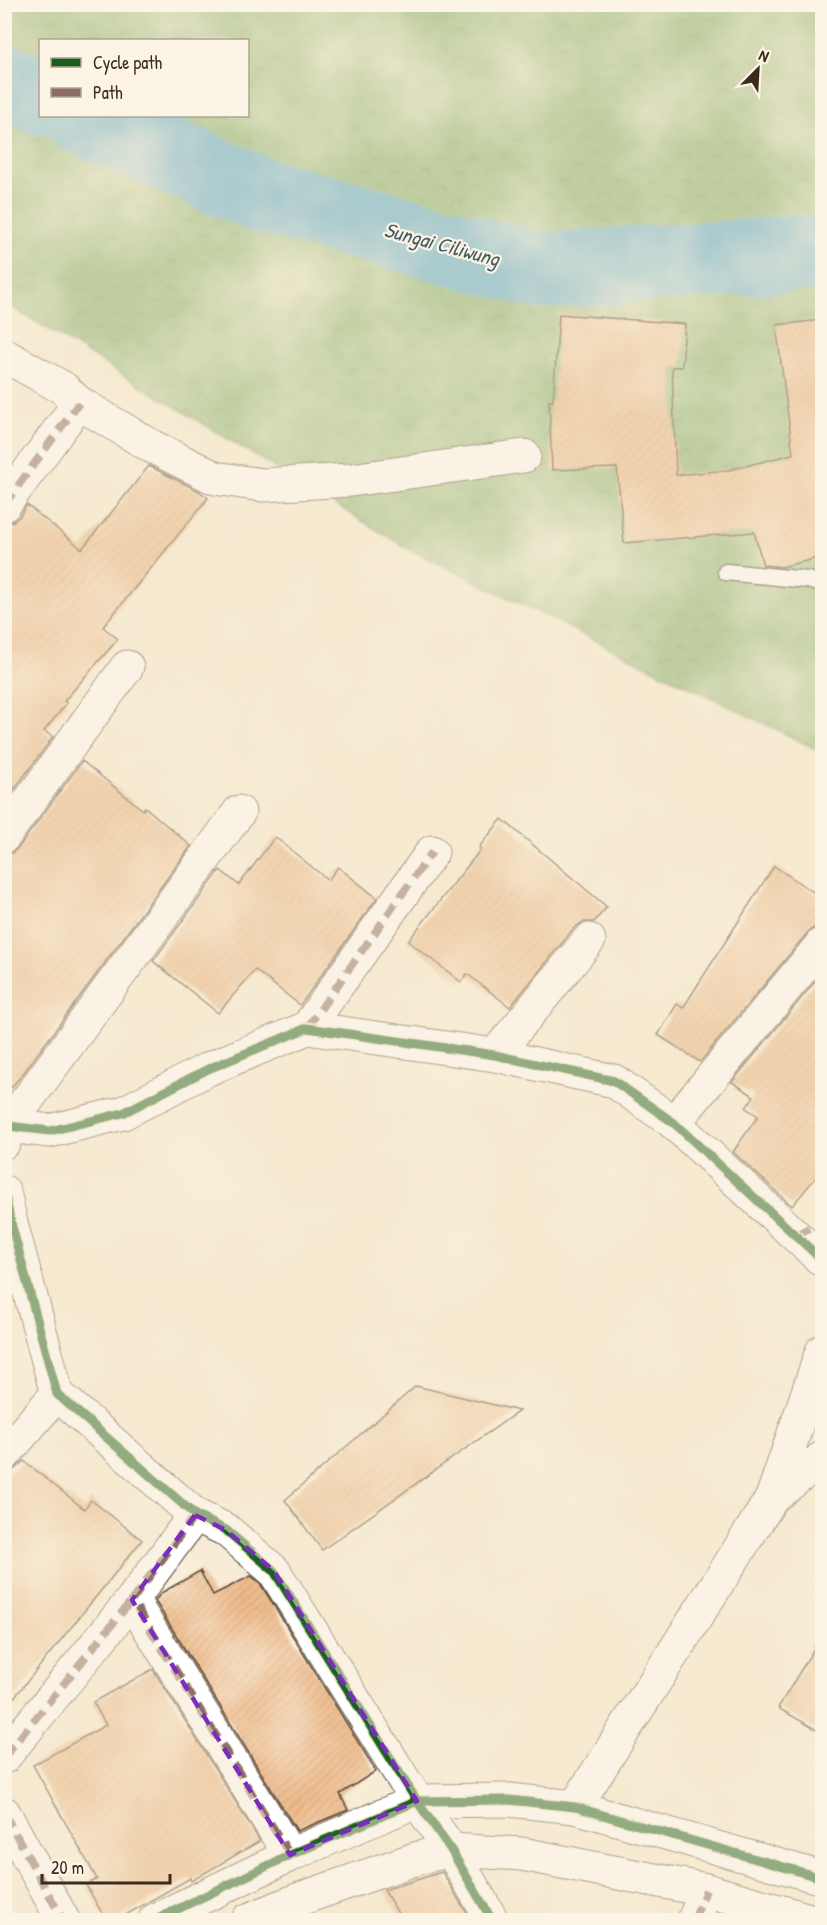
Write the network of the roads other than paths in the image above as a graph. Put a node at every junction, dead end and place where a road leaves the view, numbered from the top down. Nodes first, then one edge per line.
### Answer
1 (4, 355) edge
2 (79, 403) junction
3 (524, 456) dead end
4 (4, 504) edge
5 (726, 572) dead end
6 (822, 584) edge
7 (127, 667) dead end
8 (238, 812) dead end
9 (4, 836) edge
10 (432, 852) dead end
11 (590, 940) dead end
12 (822, 944) edge
13 (307, 1028) junction
14 (495, 1055) junction
15 (674, 1123) junction
16 (6, 1130) edge
17 (4, 1192) edge
18 (809, 1228) edge
19 (822, 1260) edge
20 (822, 1351) edge
21 (57, 1394) junction
22 (4, 1455) edge
23 (822, 1458) edge
24 (772, 1498) junction
25 (195, 1515) junction
26 (132, 1600) junction
27 (4, 1757) edge
28 (417, 1801) junction
29 (575, 1807) junction
30 (4, 1813) edge
31 (451, 1850) junction
32 (290, 1855) junction
33 (822, 1878) edge
34 (706, 1890) junction
35 (306, 1910) edge
36 (63, 1920) edge
37 (155, 1920) edge
38 (248, 1920) edge
39 (492, 1920) edge
40 (694, 1920) edge
41 (810, 1920) edge

1 - 2 street
2 - 3 street
2 - 4 street
5 - 6 lane
7 - 9 street
8 - 16 street
10 - 13 street
11 - 14 street
12 - 15 street
13 - 14 street
13 - 16 street
14 - 15 street
15 - 18 street
17 - 21 street
18 - 19 street
20 - 24 street
21 - 22 street
21 - 25 street
23 - 24 street
24 - 29 street
25 - 26 street
25 - 28 street
26 - 27 street
26 - 32 street
28 - 29 street
28 - 31 street
28 - 32 street
29 - 33 street
30 - 36 street
31 - 34 street
31 - 35 street
31 - 39 street
32 - 37 street
34 - 40 street
34 - 41 street
35 - 38 street

